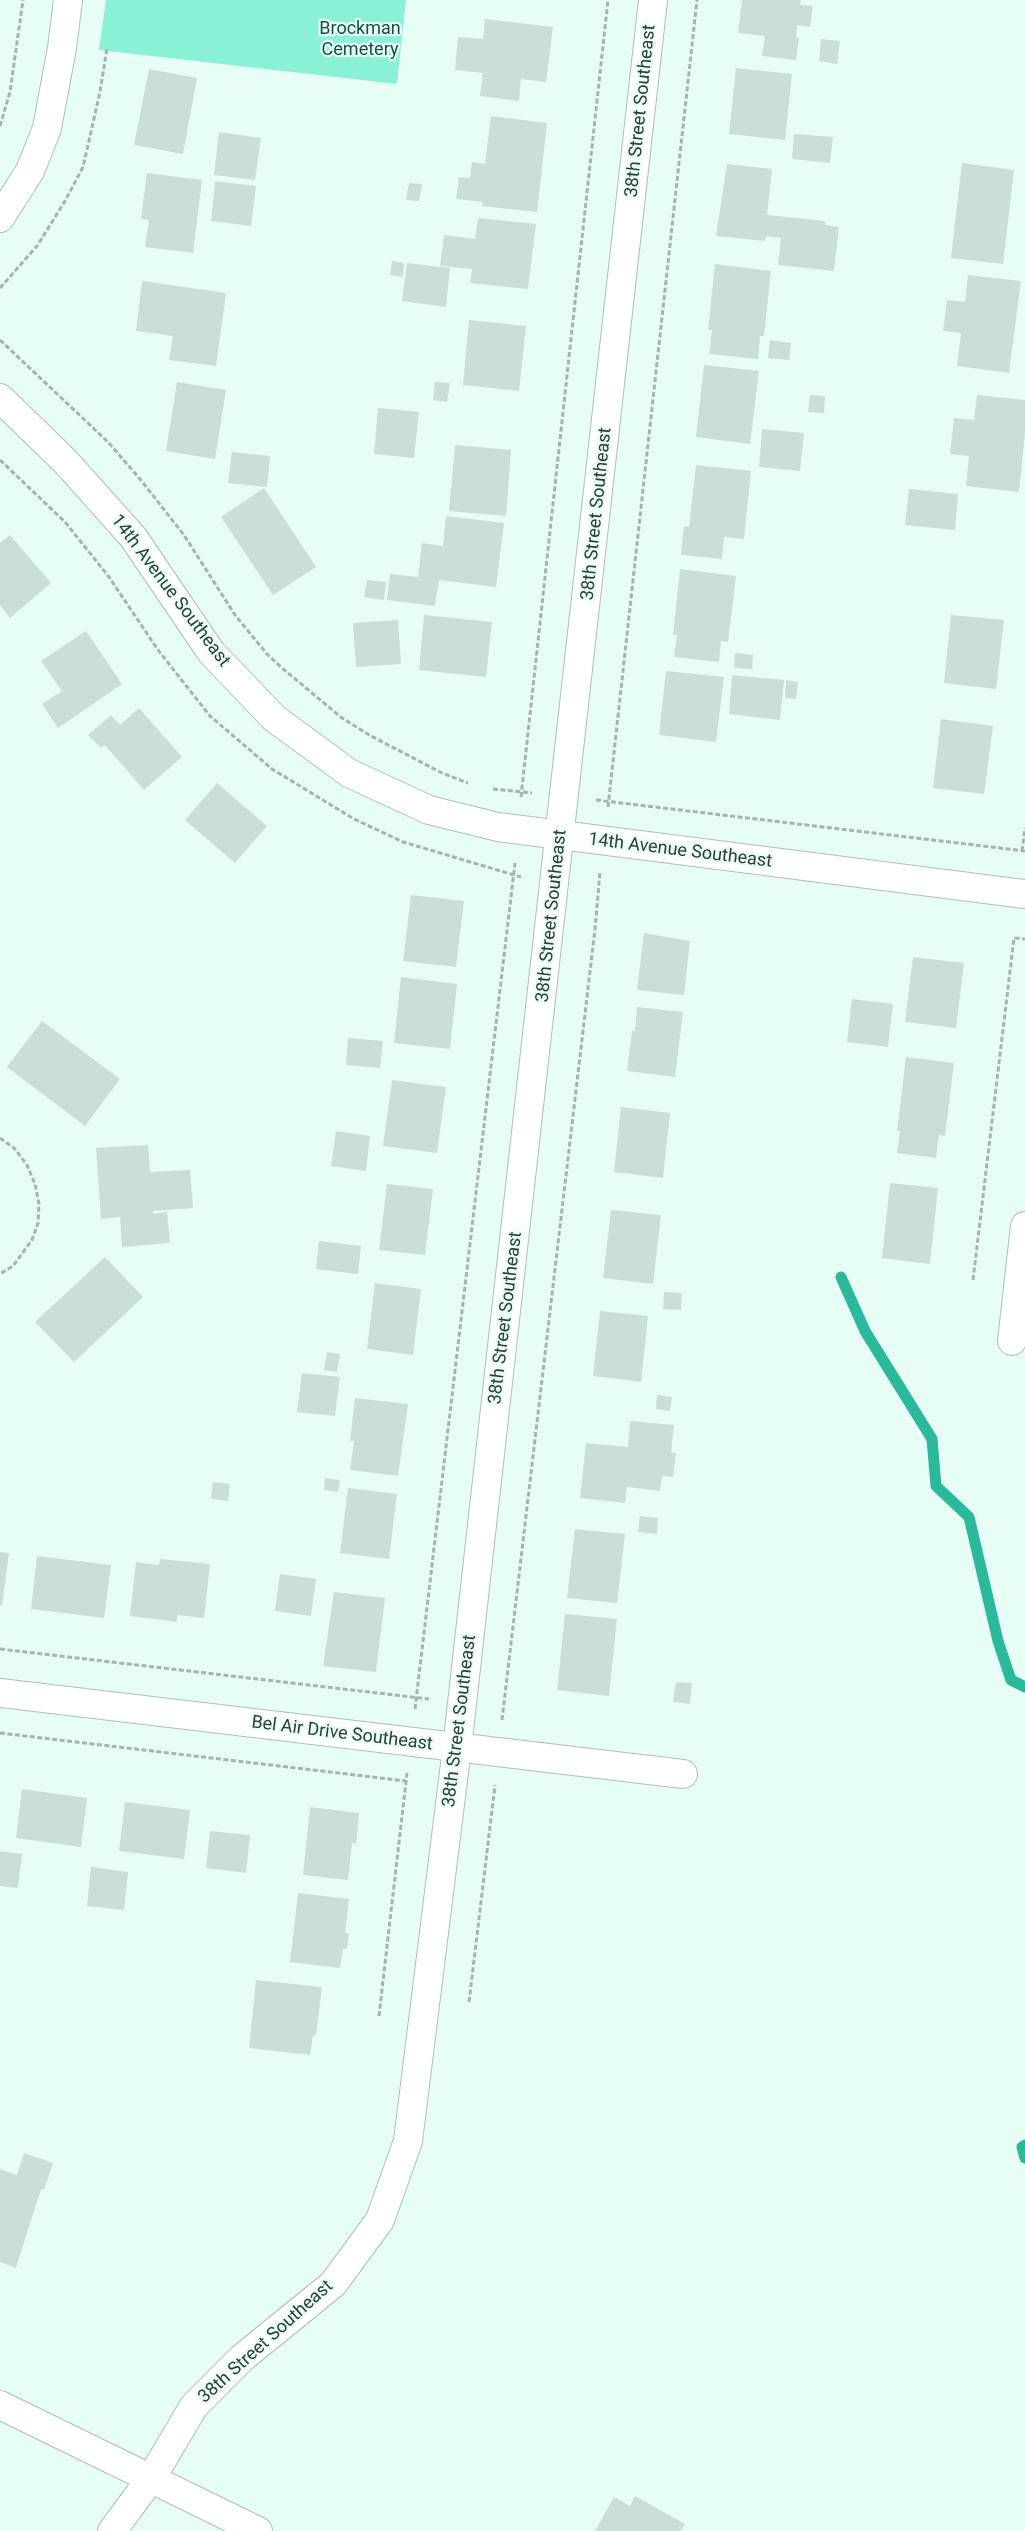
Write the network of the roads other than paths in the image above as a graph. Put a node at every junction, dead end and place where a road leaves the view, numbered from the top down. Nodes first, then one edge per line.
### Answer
1 (68, 0) edge
2 (653, 0) edge
3 (0, 218) edge
4 (0, 398) edge
5 (561, 837) junction
6 (1025, 894) edge
7 (1025, 1226) edge
8 (1012, 1341) dead end
9 (0, 1693) edge
10 (457, 1748) junction
11 (683, 1774) dead end
12 (0, 2405) edge
13 (152, 2477) junction
14 (112, 2531) edge
15 (258, 2531) edge

1 - 3 street
2 - 5 street, 38th Street Southeast
4 - 5 street, 14th Avenue Southeast
5 - 6 street, 14th Avenue Southeast
5 - 10 street, 38th Street Southeast
7 - 8 street
9 - 10 street, Bel Air Drive Southeast
10 - 11 street, Bel Air Drive Southeast
10 - 13 street, 38th Street Southeast
12 - 13 street
13 - 14 street, 38th Street Southeast
13 - 15 street

